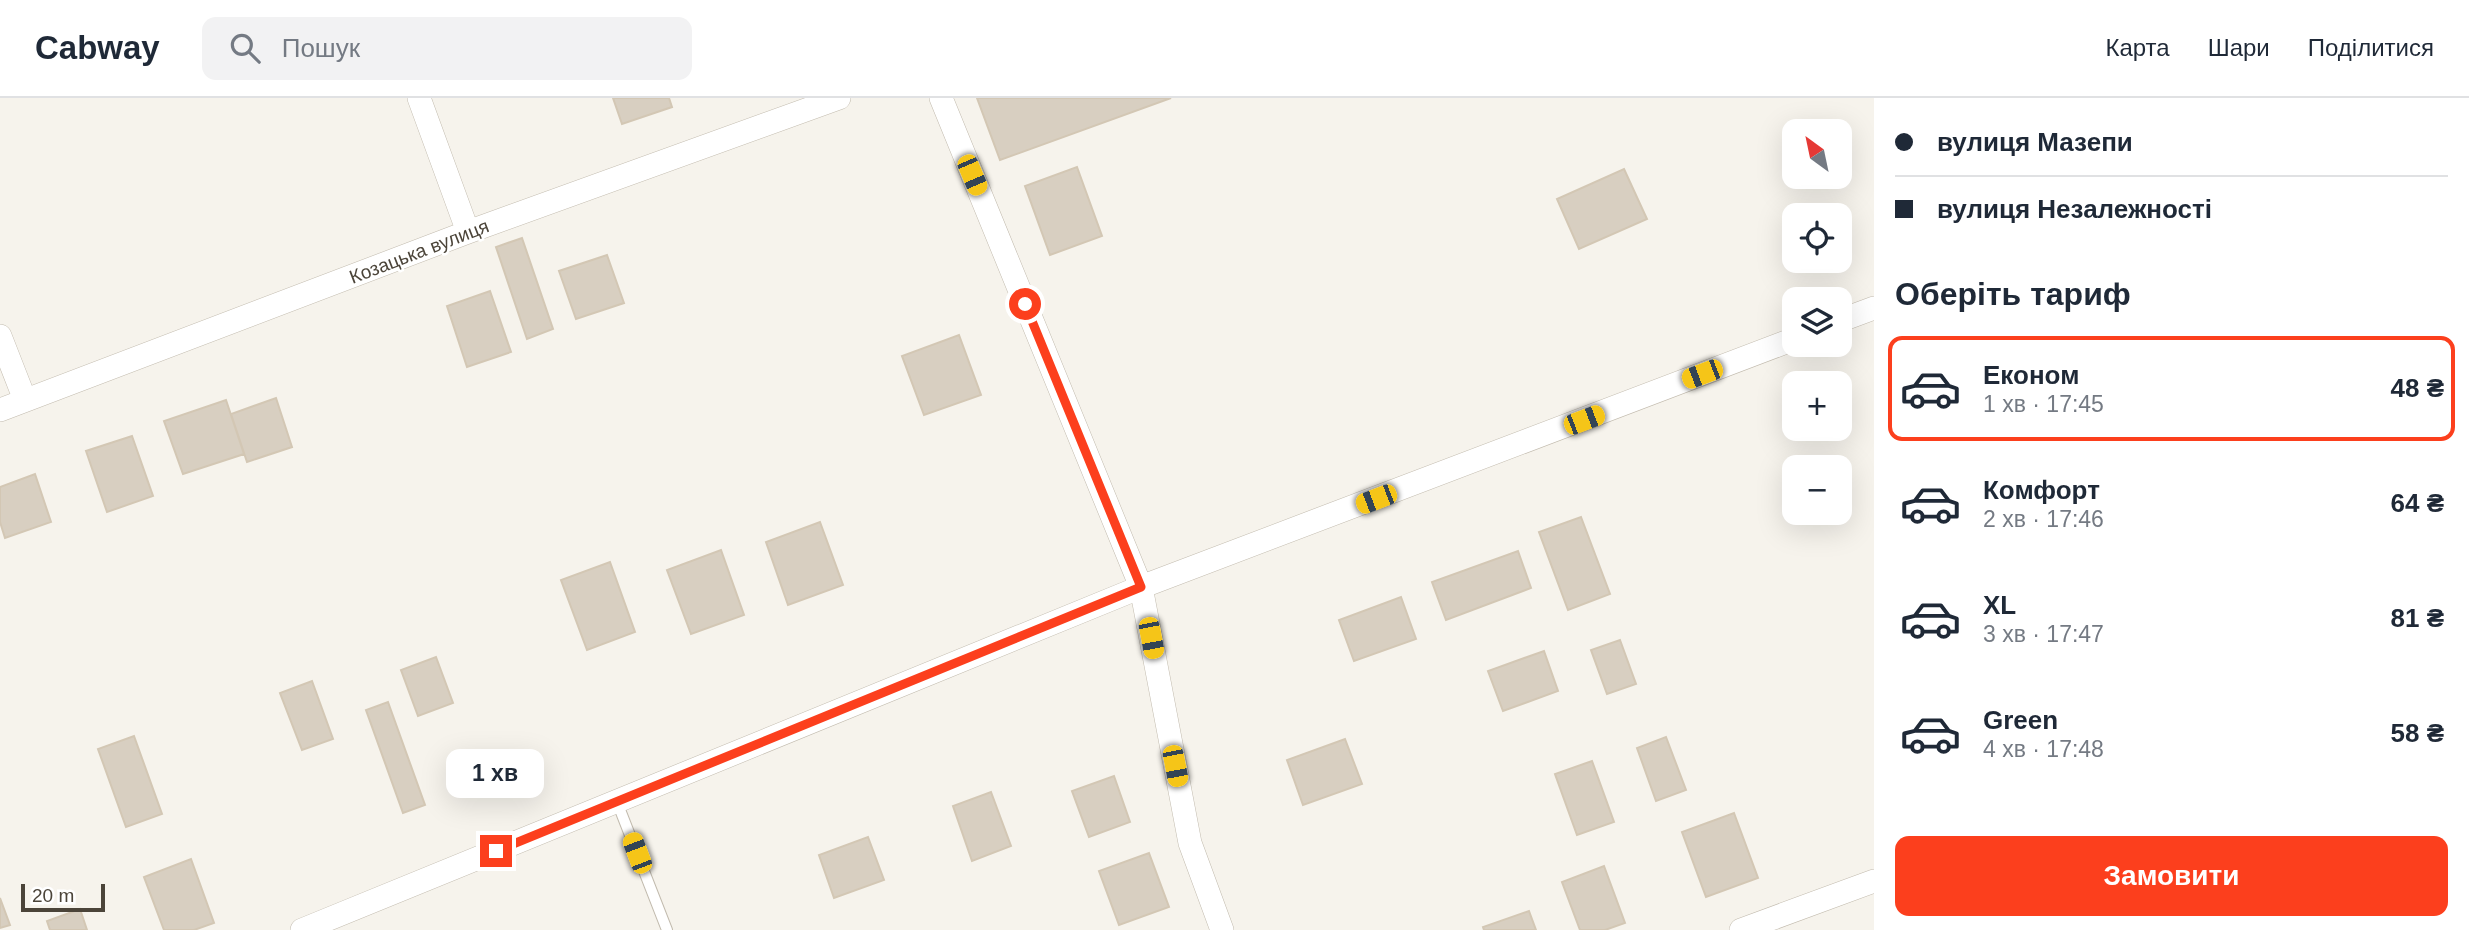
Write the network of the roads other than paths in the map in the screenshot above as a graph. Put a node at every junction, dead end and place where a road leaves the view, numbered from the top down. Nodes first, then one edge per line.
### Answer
1 (419, 98) edge
2 (839, 98) edge
3 (941, 98) edge
4 (468, 233) junction
5 (1874, 308) edge
6 (1852, 316) edge
7 (0, 336) edge
8 (1782, 344) edge
9 (25, 400) junction
10 (0, 410) edge
11 (1141, 587) junction
12 (617, 802) junction
13 (1874, 881) edge
14 (302, 930) edge
15 (667, 930) edge
16 (1223, 930) edge
17 (1741, 930) edge

1 - 4 street
2 - 4 street, Козацька вулиця
3 - 11 street
4 - 9 street, Козацька вулиця
5 - 6 street
7 - 9 street
8 - 11 street
9 - 10 street, Козацька вулиця
11 - 12 street
11 - 16 street
12 - 14 street
12 - 15 lane
13 - 17 street

